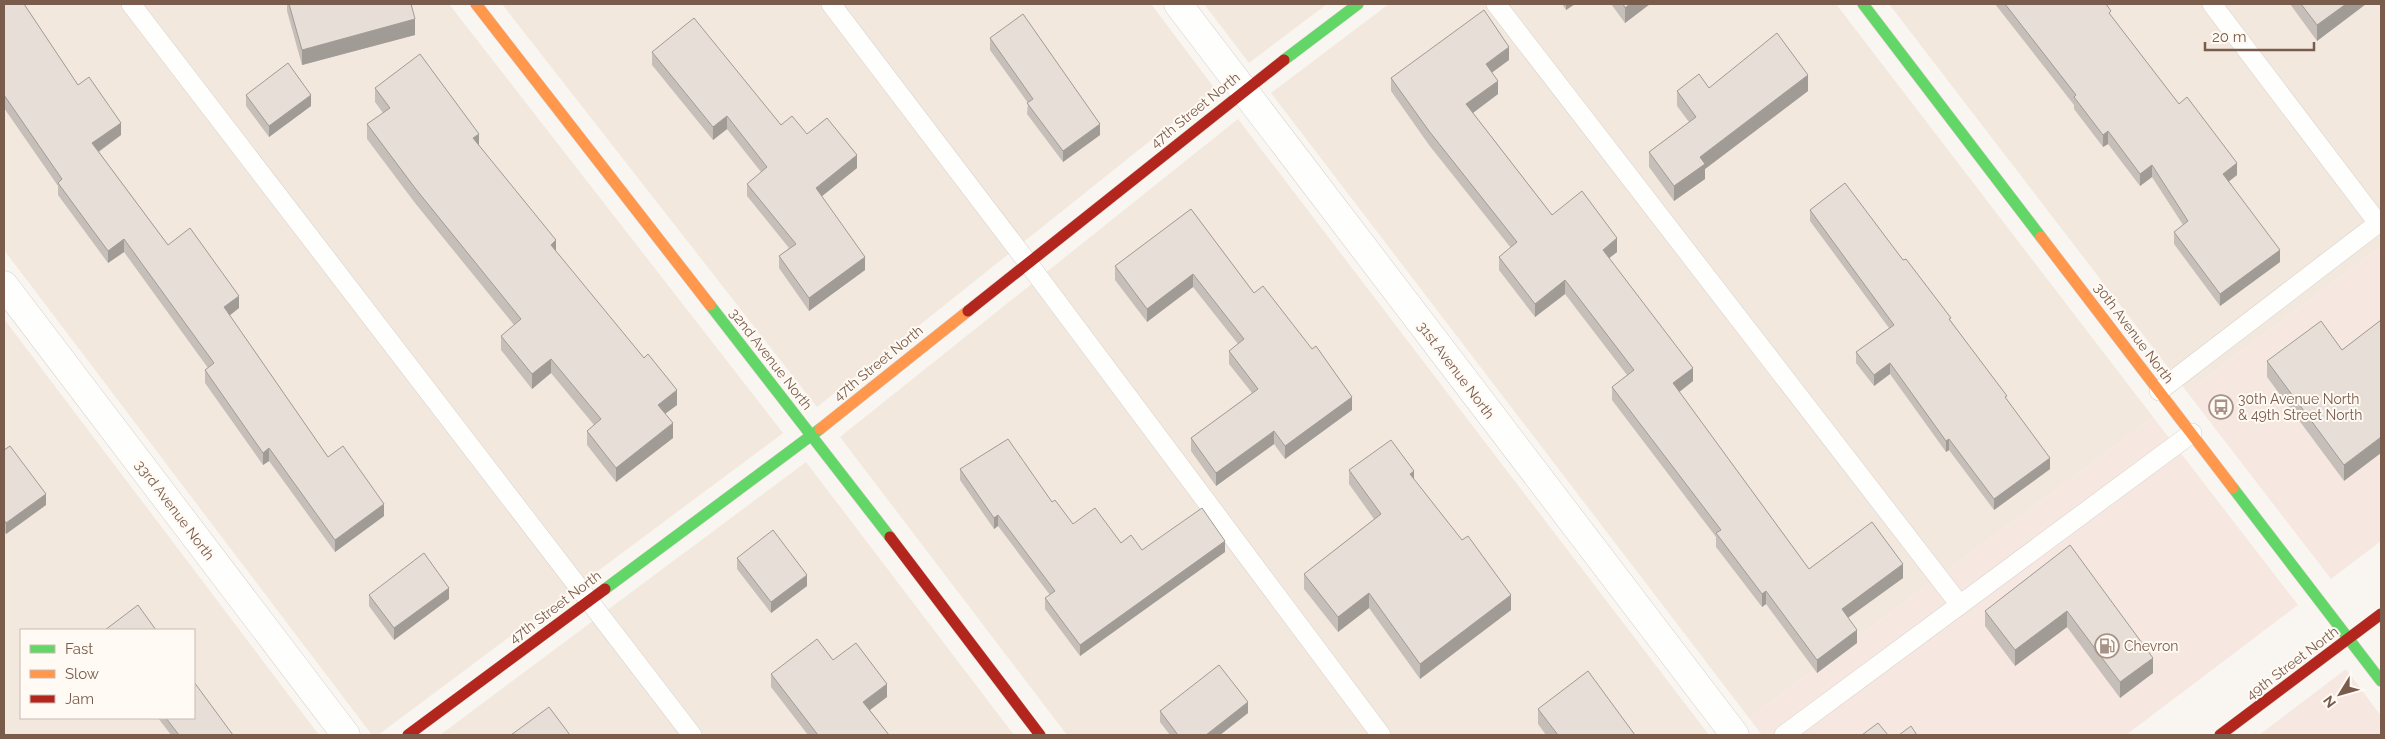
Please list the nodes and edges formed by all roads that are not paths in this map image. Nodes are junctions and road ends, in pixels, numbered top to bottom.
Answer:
1 (131, 4) edge
2 (476, 4) edge
3 (831, 4) edge
4 (1178, 4) edge
5 (1358, 4) edge
6 (1496, 4) edge
7 (1863, 4) edge
8 (2212, 4) edge
9 (1243, 90) junction
10 (2380, 222) edge
11 (1028, 262) junction
12 (4, 285) edge
13 (2160, 390) junction
14 (2192, 433) junction
15 (812, 435) junction
16 (590, 600) junction
17 (1960, 606) junction
18 (2381, 614) edge
19 (2350, 639) junction
20 (2381, 681) edge
21 (346, 735) edge
22 (408, 735) edge
23 (692, 735) edge
24 (1040, 735) edge
25 (1381, 735) edge
26 (1735, 735) edge
27 (1784, 735) edge
28 (2220, 735) edge

1 - 16 lane
2 - 15 street, 32nd Avenue North
3 - 11 lane
4 - 9 street, 31st Avenue North
5 - 9 street, 47th Street North
6 - 17 lane
7 - 13 street, 30th Avenue North
8 - 10 lane
9 - 11 street, 47th Street North
9 - 26 street, 31st Avenue North
10 - 13 lane
11 - 15 street, 47th Street North
11 - 25 lane
12 - 21 street, 33rd Avenue North
13 - 14 street, 30th Avenue North
14 - 17 lane
14 - 19 street, 30th Avenue North
15 - 16 street, 47th Street North
15 - 24 street, 32nd Avenue North
16 - 22 street, 47th Street North
16 - 23 lane
17 - 27 lane
18 - 19 street, 49th Street North
19 - 20 street, 30th Avenue North
19 - 28 street, 49th Street North

